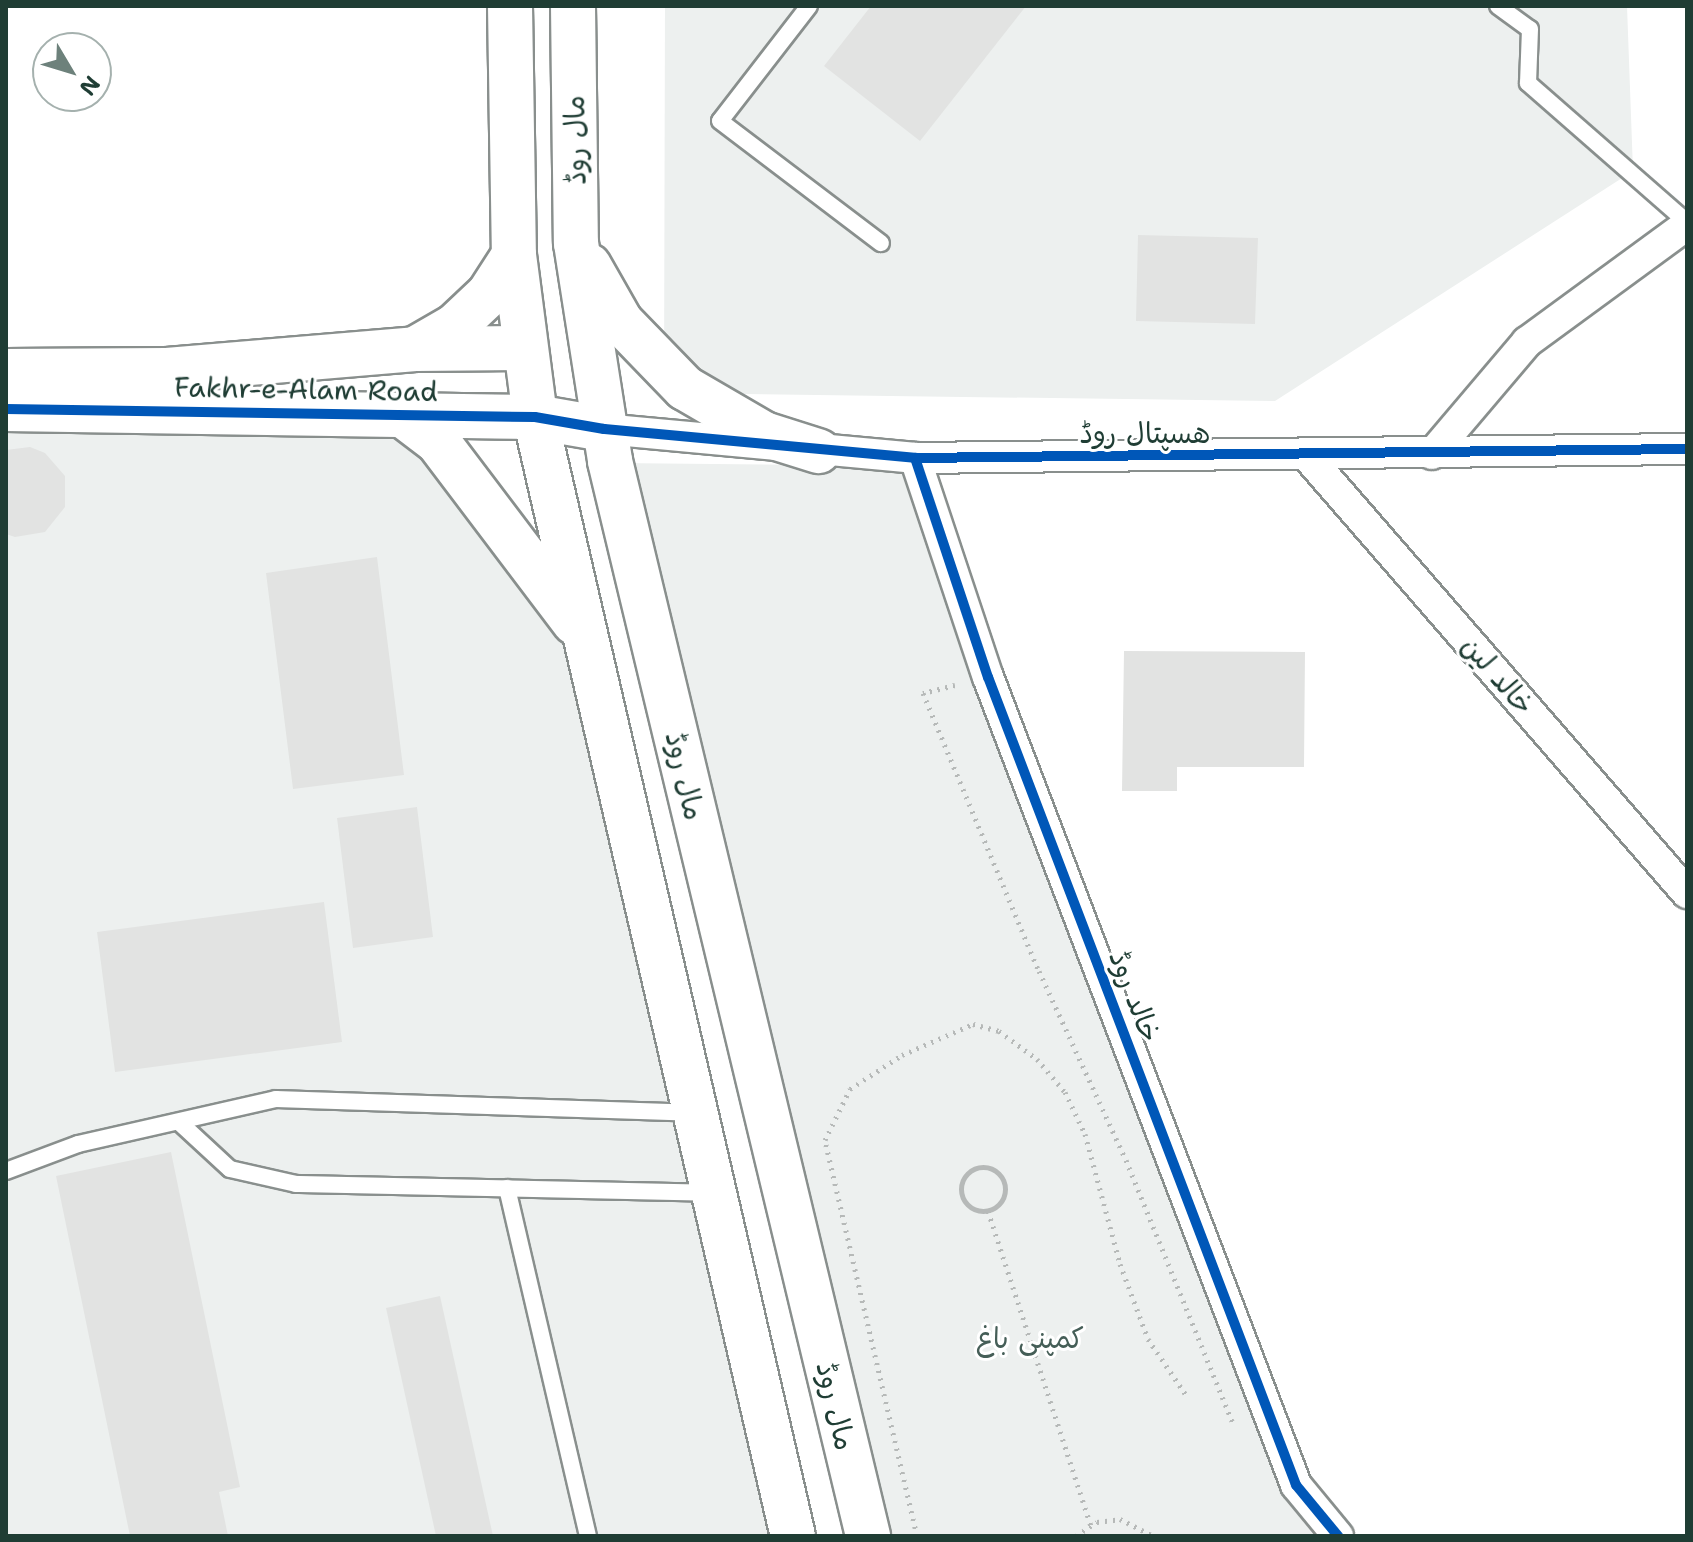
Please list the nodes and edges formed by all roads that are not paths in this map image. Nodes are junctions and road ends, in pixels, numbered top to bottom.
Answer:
1 (510, 6) edge
2 (573, 6) edge
3 (809, 6) edge
4 (1498, 6) edge
5 (1687, 224) edge
6 (576, 243) junction
7 (881, 243) dead end
8 (514, 255) junction
9 (522, 348) junction
10 (415, 349) junction
11 (6, 371) edge
12 (6, 409) edge
13 (404, 416) junction
14 (535, 417) junction
15 (604, 429) junction
16 (1687, 449) edge
17 (818, 451) junction
18 (1432, 454) junction
19 (1308, 457) junction
20 (915, 458) junction
21 (580, 630) junction
22 (1687, 893) edge
23 (698, 1113) junction
24 (179, 1122) junction
25 (6, 1169) edge
26 (507, 1188) junction
27 (715, 1193) junction
28 (588, 1536) edge
29 (793, 1536) edge
30 (868, 1536) edge
31 (1338, 1536) edge

1 - 8 main road
2 - 6 main road, مال روڈ
3 - 7 lane
4 - 5 lane
5 - 18 street
6 - 15 main road, مال روڈ
6 - 17 main road
8 - 9 main road
8 - 10 main road
9 - 10 main road, Fakhr-e-Alam Road
9 - 14 main road
10 - 11 main road, Fakhr-e-Alam Road
12 - 13 main road, Fakhr-e-Alam Road
13 - 14 main road, Fakhr-e-Alam Road
13 - 21 main road
14 - 15 main road, Fakhr-e-Alam Road
14 - 21 main road
15 - 17 street, ھسپتال روڈ
15 - 30 main road, مال روڈ
16 - 18 street, ھسپتال روڈ
17 - 20 street, ھسپتال روڈ
18 - 19 street, ھسپتال روڈ
19 - 20 street, ھسپتال روڈ
19 - 22 street, خالد لین
20 - 31 street, خالد روڈ
21 - 23 main road
23 - 24 lane
23 - 27 main road
24 - 25 lane
24 - 26 lane
26 - 27 lane
26 - 28 lane
27 - 29 main road

